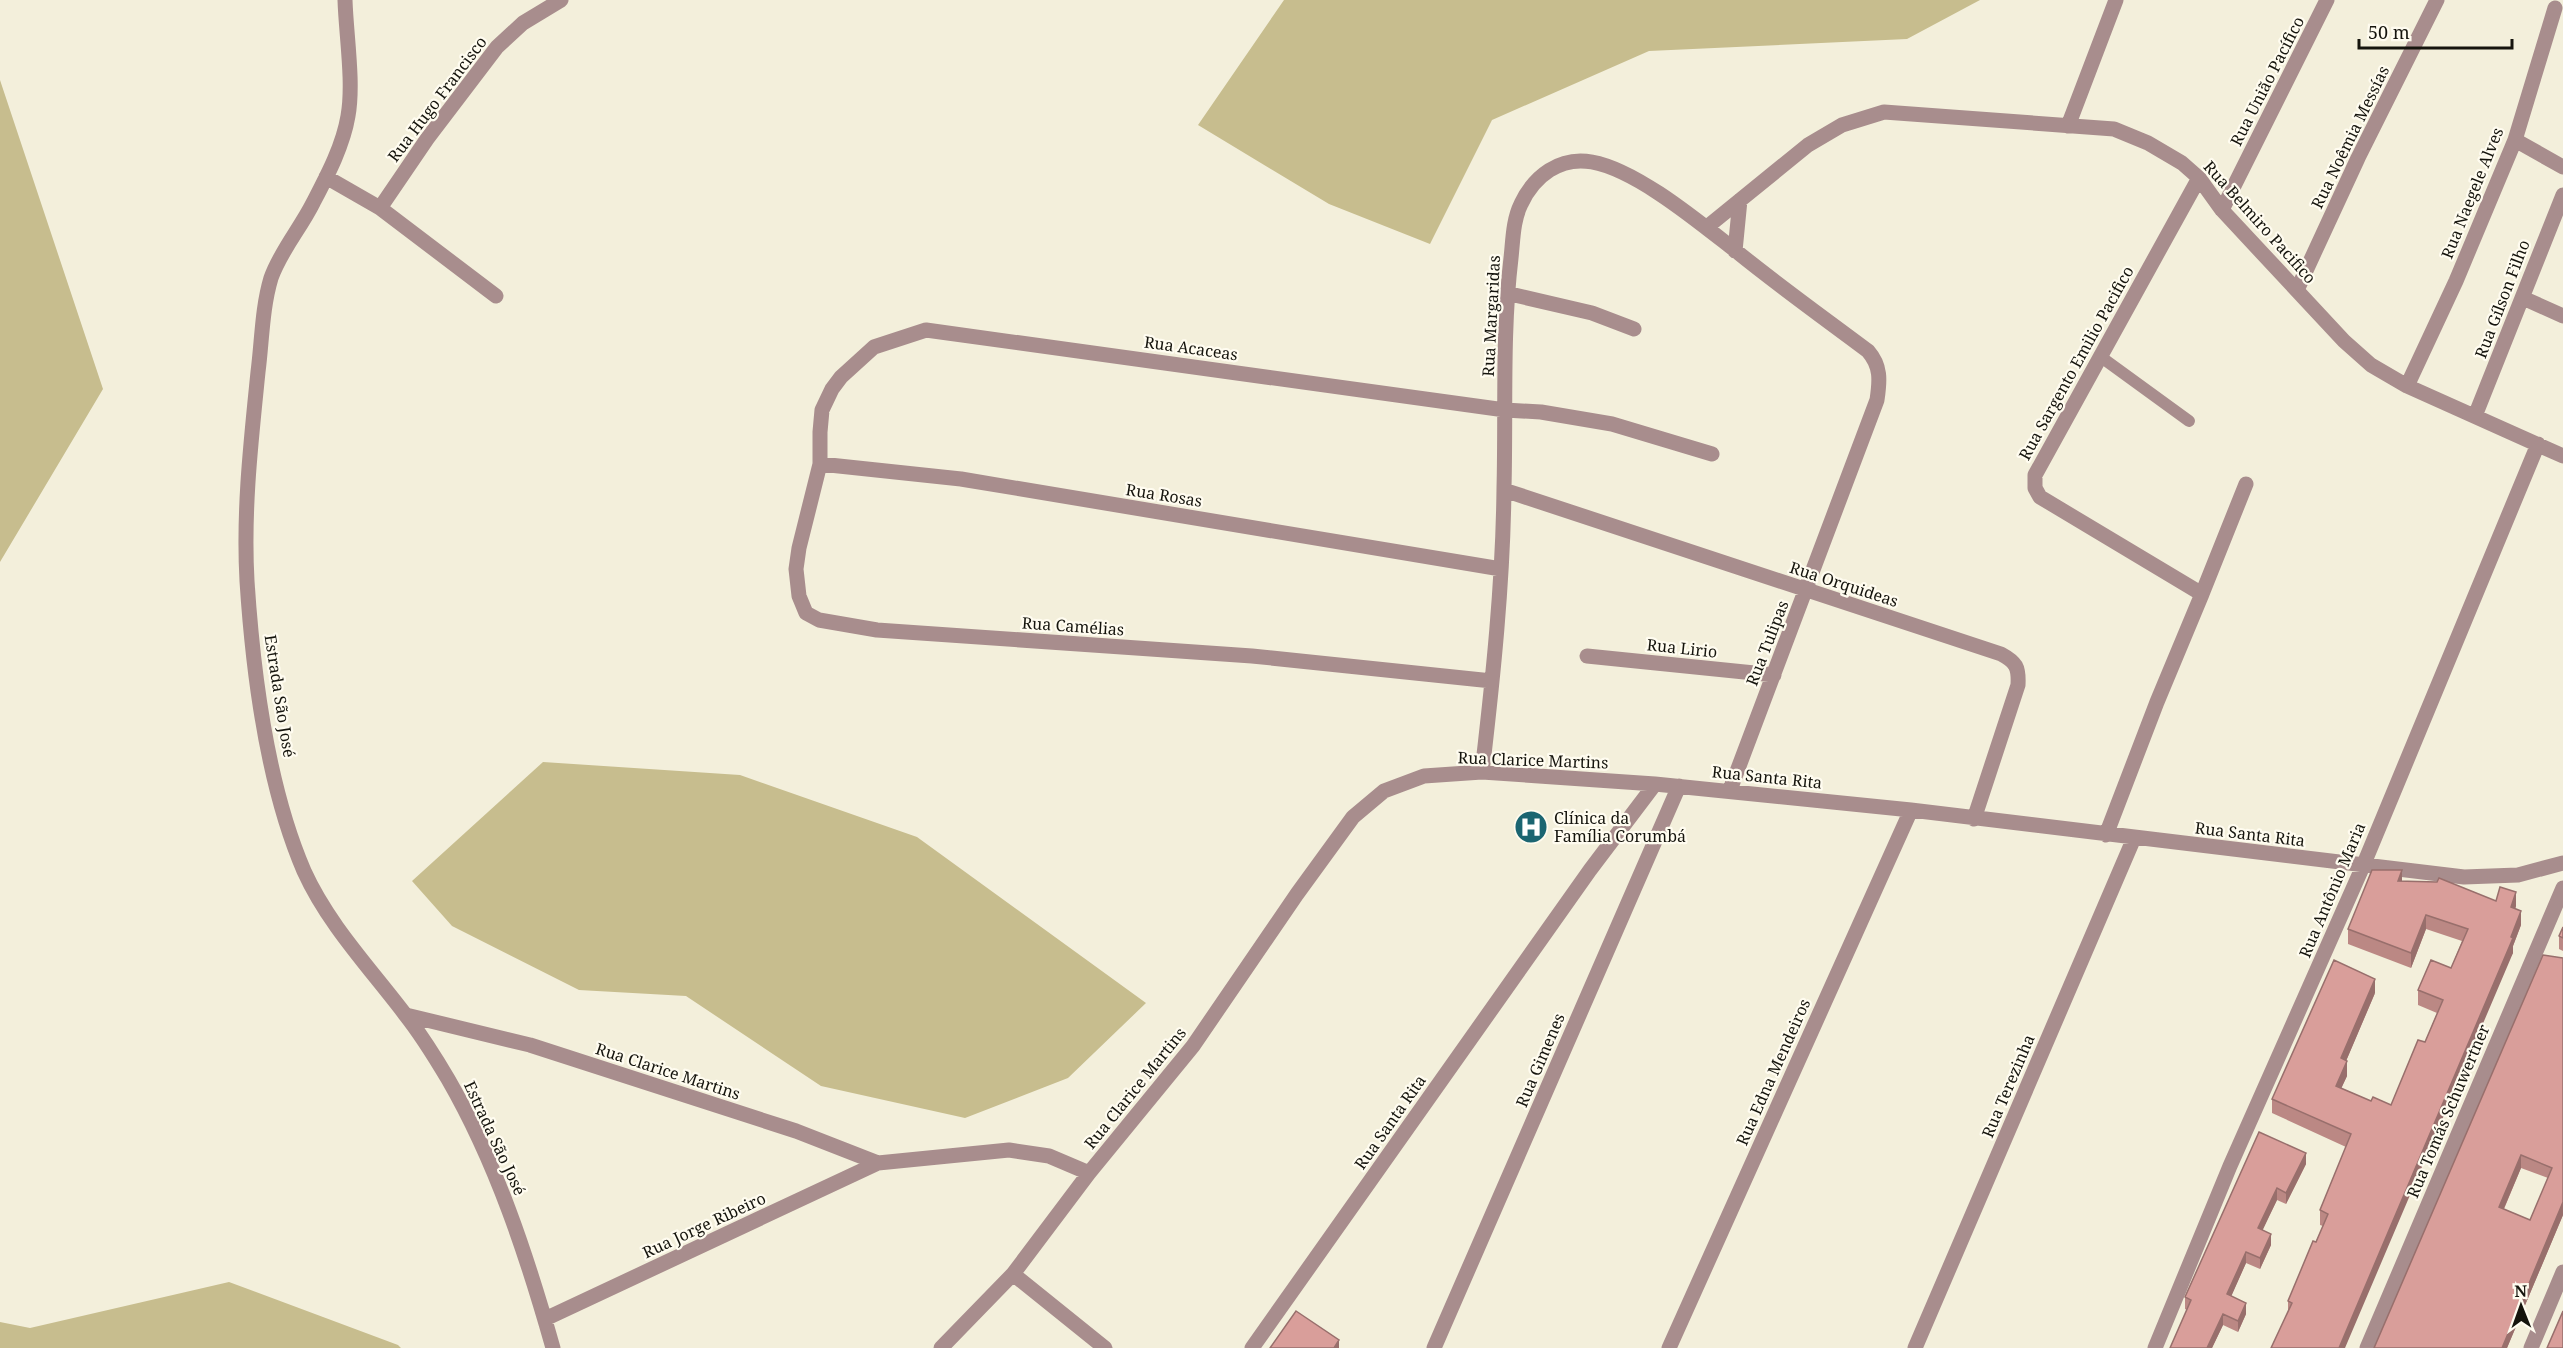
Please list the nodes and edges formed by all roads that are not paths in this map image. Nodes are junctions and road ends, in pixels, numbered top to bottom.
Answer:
1 (345, 0) edge
2 (561, 0) edge
3 (2116, 0) edge
4 (2327, 0) edge
5 (2438, 0) edge
6 (2555, 8) dead end
7 (2068, 126) junction
8 (2515, 140) junction
9 (2563, 167) edge
10 (327, 177) junction
11 (2199, 178) junction
12 (2563, 195) edge
13 (1740, 200) junction
14 (380, 208) junction
15 (2222, 210) junction
16 (1707, 227) junction
17 (1735, 251) junction
18 (2297, 290) junction
19 (1506, 293) junction
20 (496, 296) dead end
21 (2523, 298) junction
22 (2563, 316) edge
23 (1634, 329) dead end
24 (874, 347) joint
25 (2101, 357) junction
26 (1880, 372) joint
27 (2407, 386) junction
28 (1505, 410) junction
29 (2475, 416) junction
30 (2189, 421) dead end
31 (2538, 444) junction
32 (1712, 454) dead end
33 (2563, 456) edge
34 (820, 464) junction
35 (2246, 484) dead end
36 (1504, 490) junction
37 (1501, 569) junction
38 (1806, 590) junction
39 (2202, 594) junction
40 (1587, 656) dead end
41 (1774, 675) junction
42 (1492, 681) junction
43 (1482, 772) junction
44 (1655, 784) junction
45 (1679, 786) junction
46 (1730, 790) junction
47 (1911, 810) junction
48 (1974, 819) junction
49 (2106, 835) junction
50 (2134, 838) junction
51 (2563, 863) edge
52 (2363, 866) junction
53 (2563, 888) edge
54 (2536, 951) junction
55 (2554, 957) edge
56 (406, 1015) junction
57 (878, 1163) junction
58 (1089, 1173) junction
59 (2563, 1272) edge
60 (1013, 1274) junction
61 (545, 1319) junction
62 (553, 1348) edge
63 (941, 1348) edge
64 (1105, 1348) edge
65 (1252, 1348) edge
66 (1434, 1348) edge
67 (1669, 1348) edge
68 (1915, 1348) edge
69 (2155, 1348) edge
70 (2367, 1348) edge
71 (2531, 1348) edge

1 - 10 street, Estrada São José
2 - 14 street, Rua Hugo Francisco
3 - 7 street
4 - 15 street, Rua União Pacífico
5 - 18 street, Rua Noêmia Messías
6 - 8 street, Rua Naegele Alves
7 - 11 street, Rua Belmiro Pacifico
7 - 13 street, Rua Belmiro Pacifico
8 - 9 street
8 - 27 street, Rua Naegele Alves
10 - 14 street
10 - 56 street, Estrada São José
11 - 15 street, Rua Belmiro Pacifico
11 - 25 street, Rua Sargento Emilio Pacifico
12 - 21 street, Rua Gílson Filho
13 - 16 street, Rua Belmiro Pacifico
13 - 17 street
14 - 20 street
15 - 18 street, Rua Belmiro Pacifico
16 - 17 street, Rua Margaridas
16 - 19 street, Rua Margaridas
17 - 26 street, Rua Margaridas
18 - 27 street, Rua Belmiro Pacifico
19 - 23 street
19 - 28 street, Rua Margaridas
21 - 22 street
21 - 29 street, Rua Gílson Filho
24 - 28 street, Rua Acaceas
24 - 34 street, Rua Camélias
25 - 30 lane
25 - 39 street, Rua Sargento Emilio Pacifico
26 - 38 street, Rua Tulipas
27 - 29 street, Rua Belmiro Pacifico
28 - 32 street
28 - 36 street, Rua Margaridas
29 - 31 street, Rua Belmiro Pacifico
31 - 33 street, Rua Belmiro Pacifico
31 - 52 street, Rua Antônio Maria
34 - 37 street, Rua Rosas
34 - 42 street, Rua Camélias
35 - 39 street
36 - 37 street, Rua Margaridas
36 - 38 street, Rua Orquideas
37 - 42 street, Rua Margaridas
38 - 41 street, Rua Tulipas
38 - 48 street, Rua Orquideas
39 - 49 street
40 - 41 street, Rua Lirio
41 - 46 street, Rua Tulipas
42 - 43 street, Rua Margaridas
43 - 44 street, Rua Clarice Martins
43 - 58 street, Rua Clarice Martins
44 - 45 street, Rua Santa Rita
44 - 65 street, Rua Santa Rita
45 - 46 street, Rua Santa Rita
45 - 66 street, Rua Gimenes
46 - 47 street, Rua Santa Rita
47 - 48 street, Rua Santa Rita
47 - 67 street, Rua Edna Mendeiros
48 - 49 street, Rua Santa Rita
49 - 50 street, Rua Santa Rita
50 - 52 street, Rua Santa Rita
50 - 68 street, Rua Terezinha
51 - 52 street, Rua Santa Rita
52 - 69 street, Rua Antônio Maria
53 - 54 street, Rua Tomás Schuwertner
54 - 55 street
54 - 70 street, Rua Tomás Schuwertner
56 - 57 street, Rua Clarice Martins
56 - 61 street, Estrada São José
57 - 58 street, Rua Clarice Martins
57 - 61 street, Rua Jorge Ribeiro
58 - 60 street
59 - 71 street
60 - 63 street
60 - 64 street
61 - 62 street, Estrada São José

